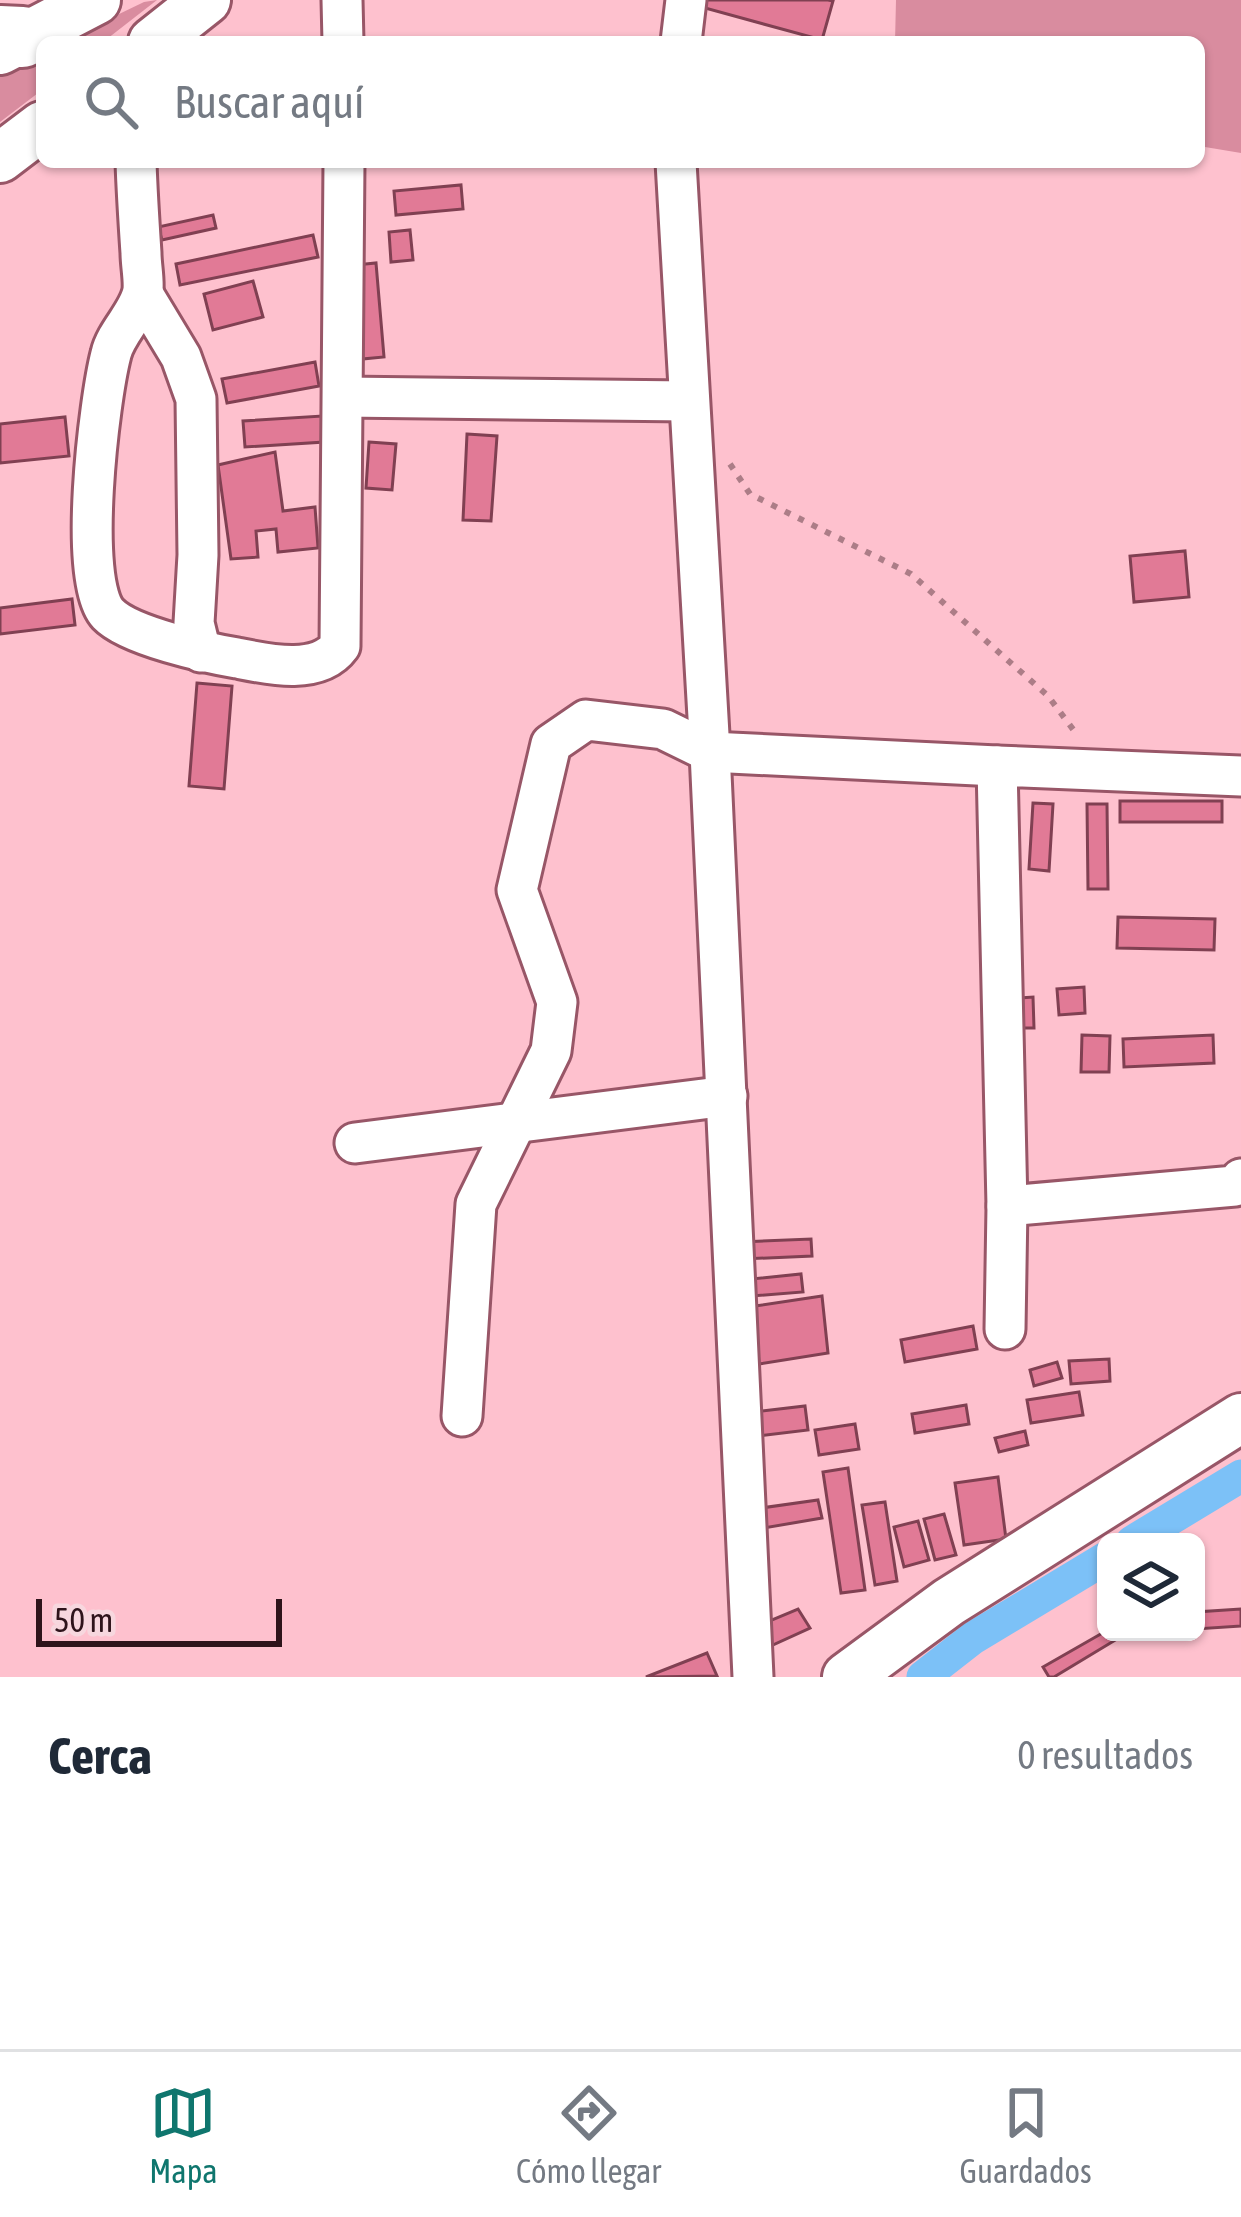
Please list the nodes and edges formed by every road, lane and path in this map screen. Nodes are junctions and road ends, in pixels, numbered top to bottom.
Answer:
1 (96, 0) edge
2 (206, 0) edge
3 (342, 0) edge
4 (686, 0) edge
5 (161, 36) edge
6 (343, 36) edge
7 (681, 36) edge
8 (7, 41) edge
9 (36, 131) edge
10 (0, 158) edge
11 (136, 168) edge
12 (344, 168) edge
13 (676, 168) edge
14 (143, 294) junction
15 (343, 397) junction
16 (689, 401) junction
17 (726, 457) dead end
18 (201, 652) junction
19 (710, 752) junction
20 (997, 766) junction
21 (1105, 772) junction
22 (1241, 776) edge
23 (727, 1096) junction
24 (514, 1123) junction
25 (355, 1143) dead end
26 (1241, 1179) edge
27 (1007, 1205) junction
28 (1005, 1329) dead end
29 (462, 1416) dead end
30 (1241, 1418) edge
31 (753, 1677) edge
32 (847, 1677) edge

1 - 8 street
2 - 5 street
3 - 6 street
4 - 7 street
9 - 10 street
11 - 14 street
12 - 15 street
13 - 16 street
14 - 18 street
14 - 18 street
15 - 16 street
15 - 18 street
16 - 19 street
17 - 21 path
19 - 20 street
19 - 23 street
19 - 24 street
20 - 21 street
20 - 27 street
21 - 22 street
23 - 24 street
23 - 31 street
24 - 25 street
24 - 29 street
26 - 27 street
27 - 28 street
30 - 32 street

